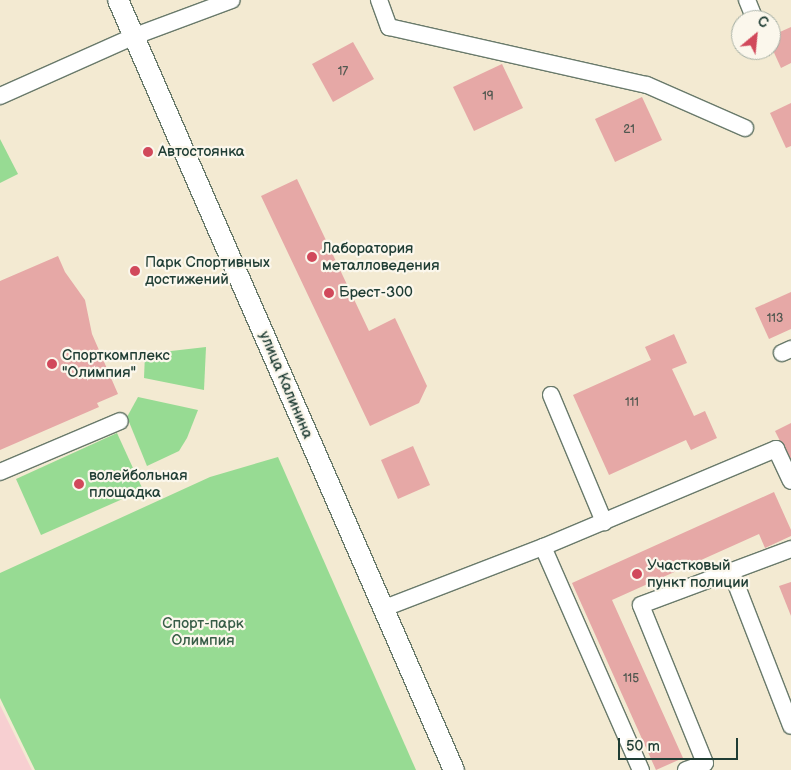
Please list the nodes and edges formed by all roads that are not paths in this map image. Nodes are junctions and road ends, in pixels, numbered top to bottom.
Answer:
1 (118, 0) edge
2 (232, 0) edge
3 (379, 0) edge
4 (135, 36) junction
5 (0, 96) edge
6 (745, 128) dead end
7 (552, 395) dead end
8 (120, 421) dead end
9 (0, 472) edge
10 (791, 481) edge
11 (604, 522) junction
12 (543, 547) junction
13 (791, 549) edge
14 (731, 571) junction
15 (382, 609) junction
16 (791, 726) edge
17 (454, 770) edge
18 (641, 770) edge
19 (686, 770) edge

1 - 4 main road, улица Калинина
2 - 4 street
3 - 6 street
4 - 5 street
4 - 15 main road, улица Калинина
7 - 11 street
8 - 9 street
10 - 11 street
11 - 12 street
12 - 15 street
12 - 18 street
13 - 14 street
14 - 16 street
14 - 19 street
15 - 17 main road, улица Калинина

